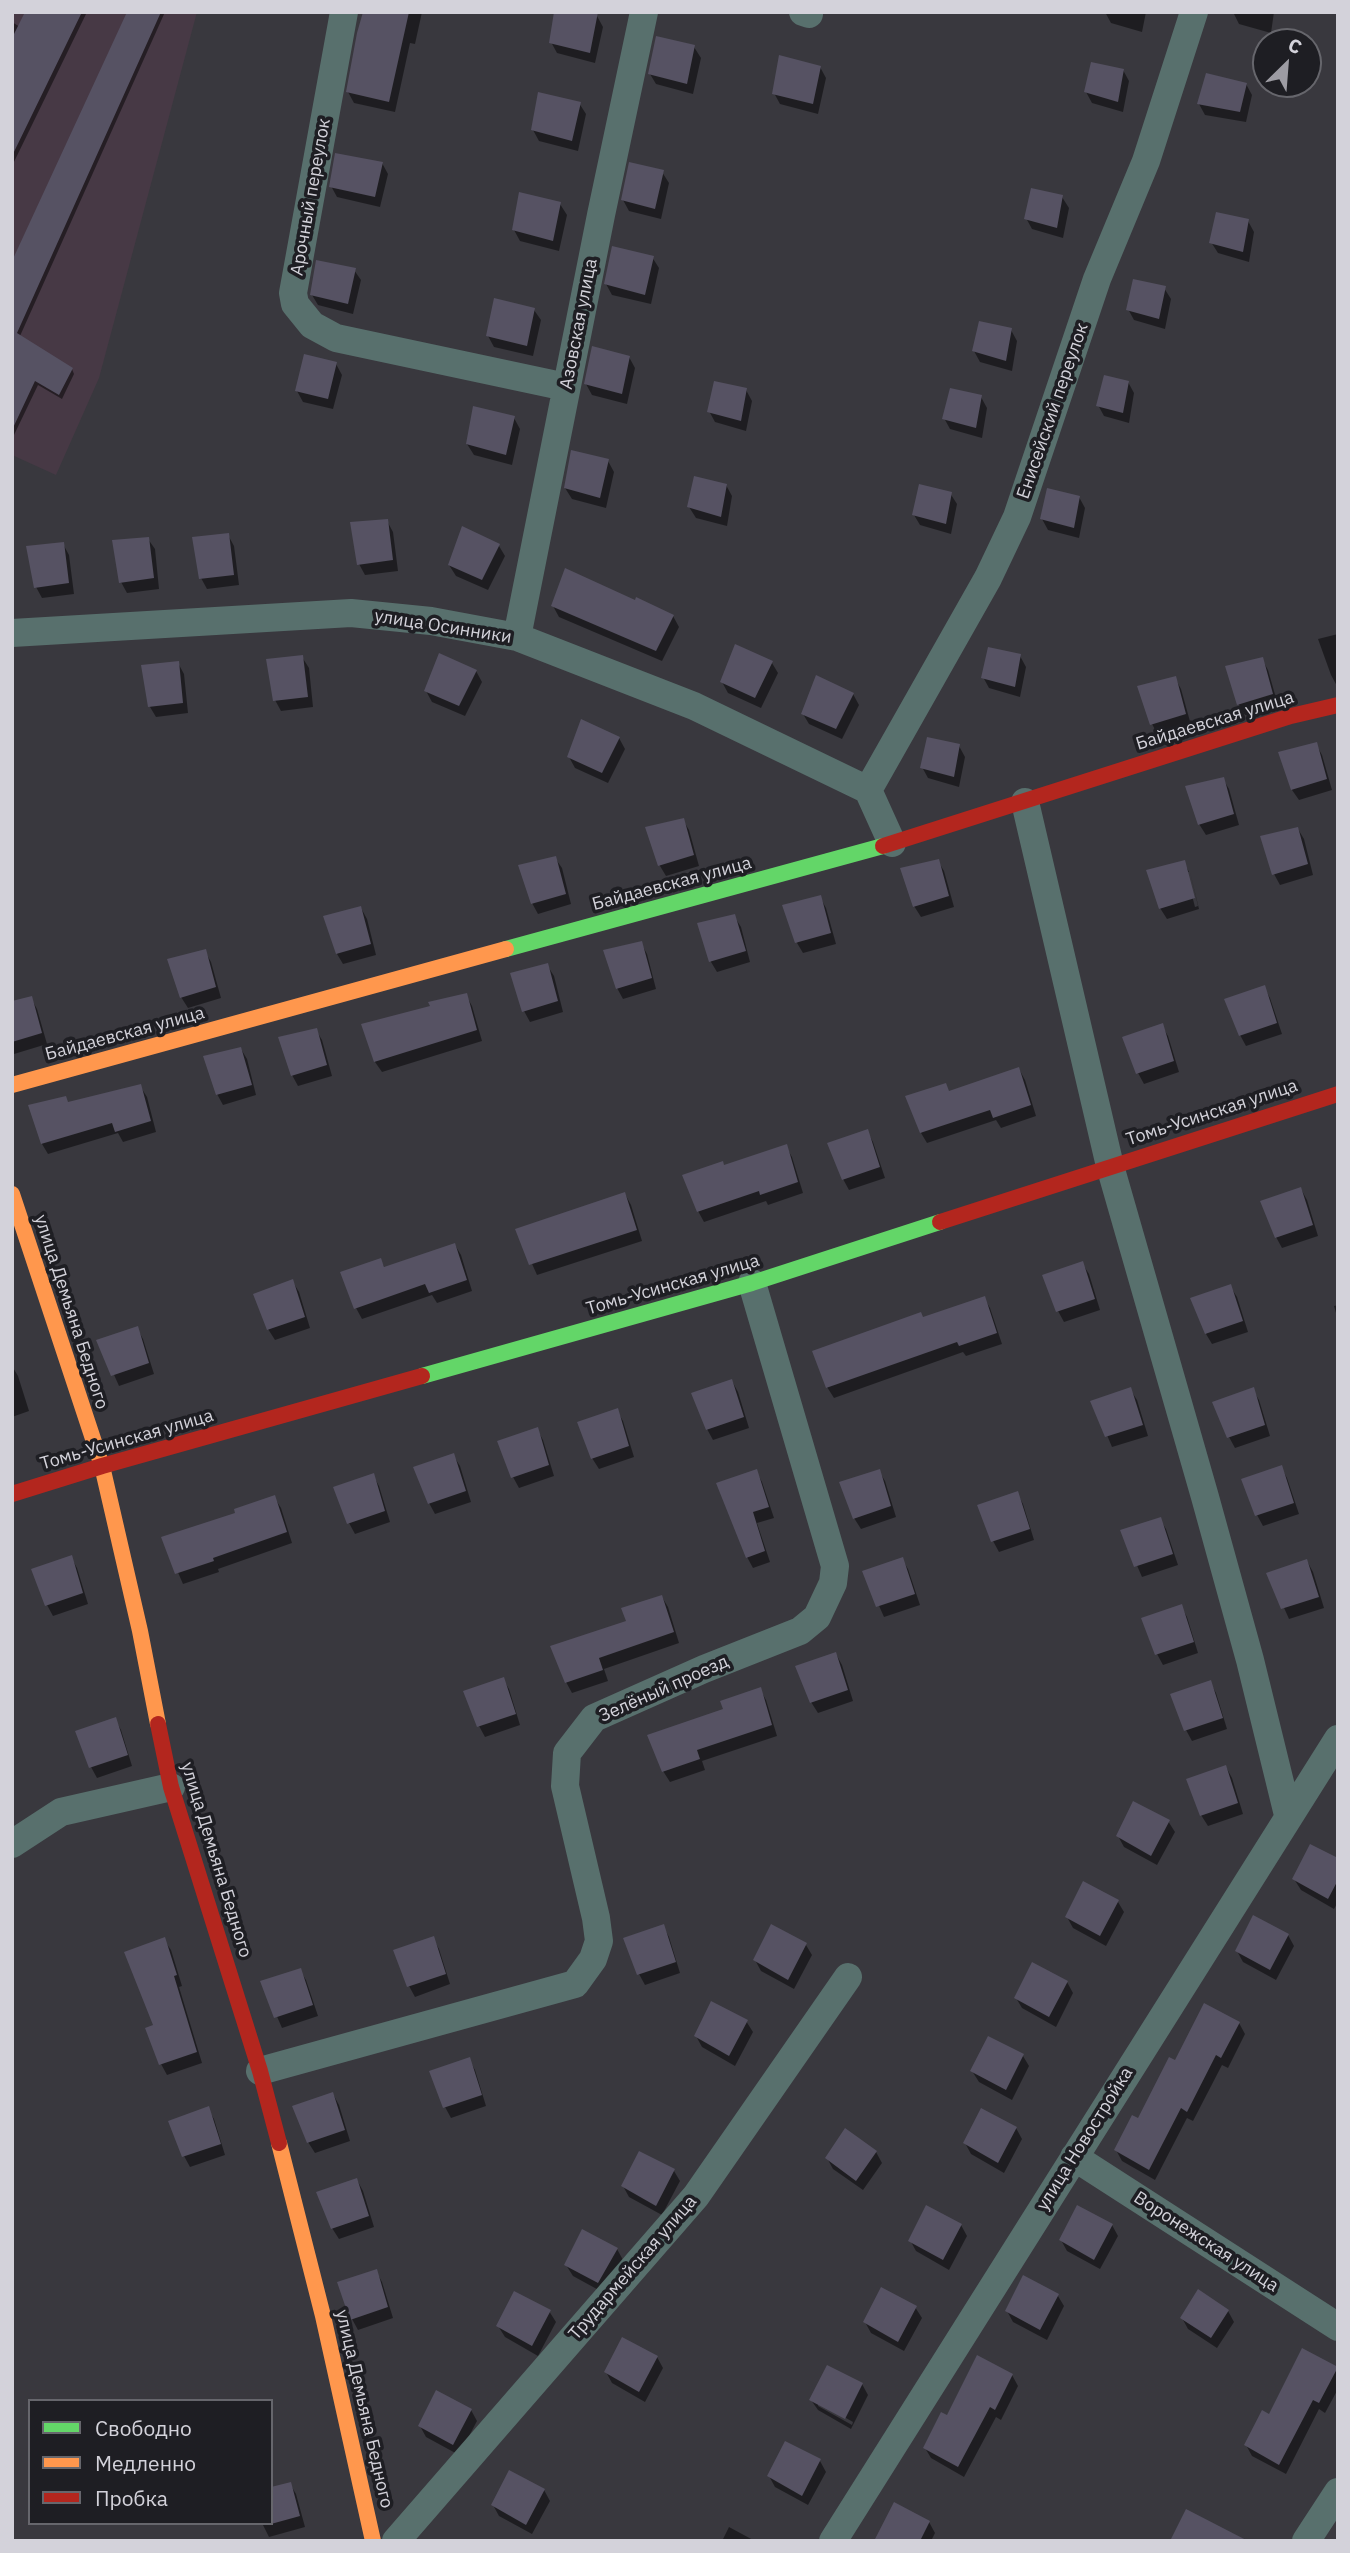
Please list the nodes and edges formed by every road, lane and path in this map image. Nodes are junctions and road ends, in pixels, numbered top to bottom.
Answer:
1 (344, 12) edge
2 (644, 12) edge
3 (1194, 12) edge
4 (566, 387) junction
5 (12, 633) edge
6 (517, 637) junction
7 (1338, 705) edge
8 (868, 790) junction
9 (1025, 802) junction
10 (892, 843) junction
11 (12, 1085) edge
12 (1338, 1094) edge
13 (1110, 1166) junction
14 (12, 1194) edge
15 (752, 1283) junction
16 (102, 1466) junction
17 (12, 1494) edge
18 (1338, 1739) edge
19 (171, 1787) junction
20 (1288, 1815) junction
21 (12, 1844) edge
22 (848, 1977) dead end
23 (260, 2071) junction
24 (1074, 2157) junction
25 (1338, 2327) edge
26 (1338, 2492) edge
27 (1319, 2531) edge
28 (373, 2541) edge
29 (396, 2541) edge
30 (833, 2541) edge

1 - 4 street, Арочный переулок
2 - 4 street, Азовская улица
3 - 8 street, Енисейский переулок
4 - 6 street, Азовская улица
5 - 6 street, улица Осинники
6 - 8 street, улица Осинники
7 - 9 street, Байдаевская улица
8 - 10 street
9 - 10 street, Байдаевская улица
9 - 13 street
10 - 11 street, Байдаевская улица
12 - 13 street, Томь-Усинская улица
13 - 15 street, Томь-Усинская улица
13 - 20 street
14 - 16 street, улица Демьяна Бедного
15 - 16 street, Томь-Усинская улица
15 - 23 street, Зелёный проезд
16 - 17 street, Томь-Усинская улица
16 - 19 street, улица Демьяна Бедного
18 - 20 street, улица Новостройка
19 - 21 street
19 - 23 street, улица Демьяна Бедного
20 - 24 street, улица Новостройка
22 - 29 street, Трудармейская улица
23 - 28 street, улица Демьяна Бедного
24 - 25 street, Воронежская улица
24 - 30 street, улица Новостройка
26 - 27 street

